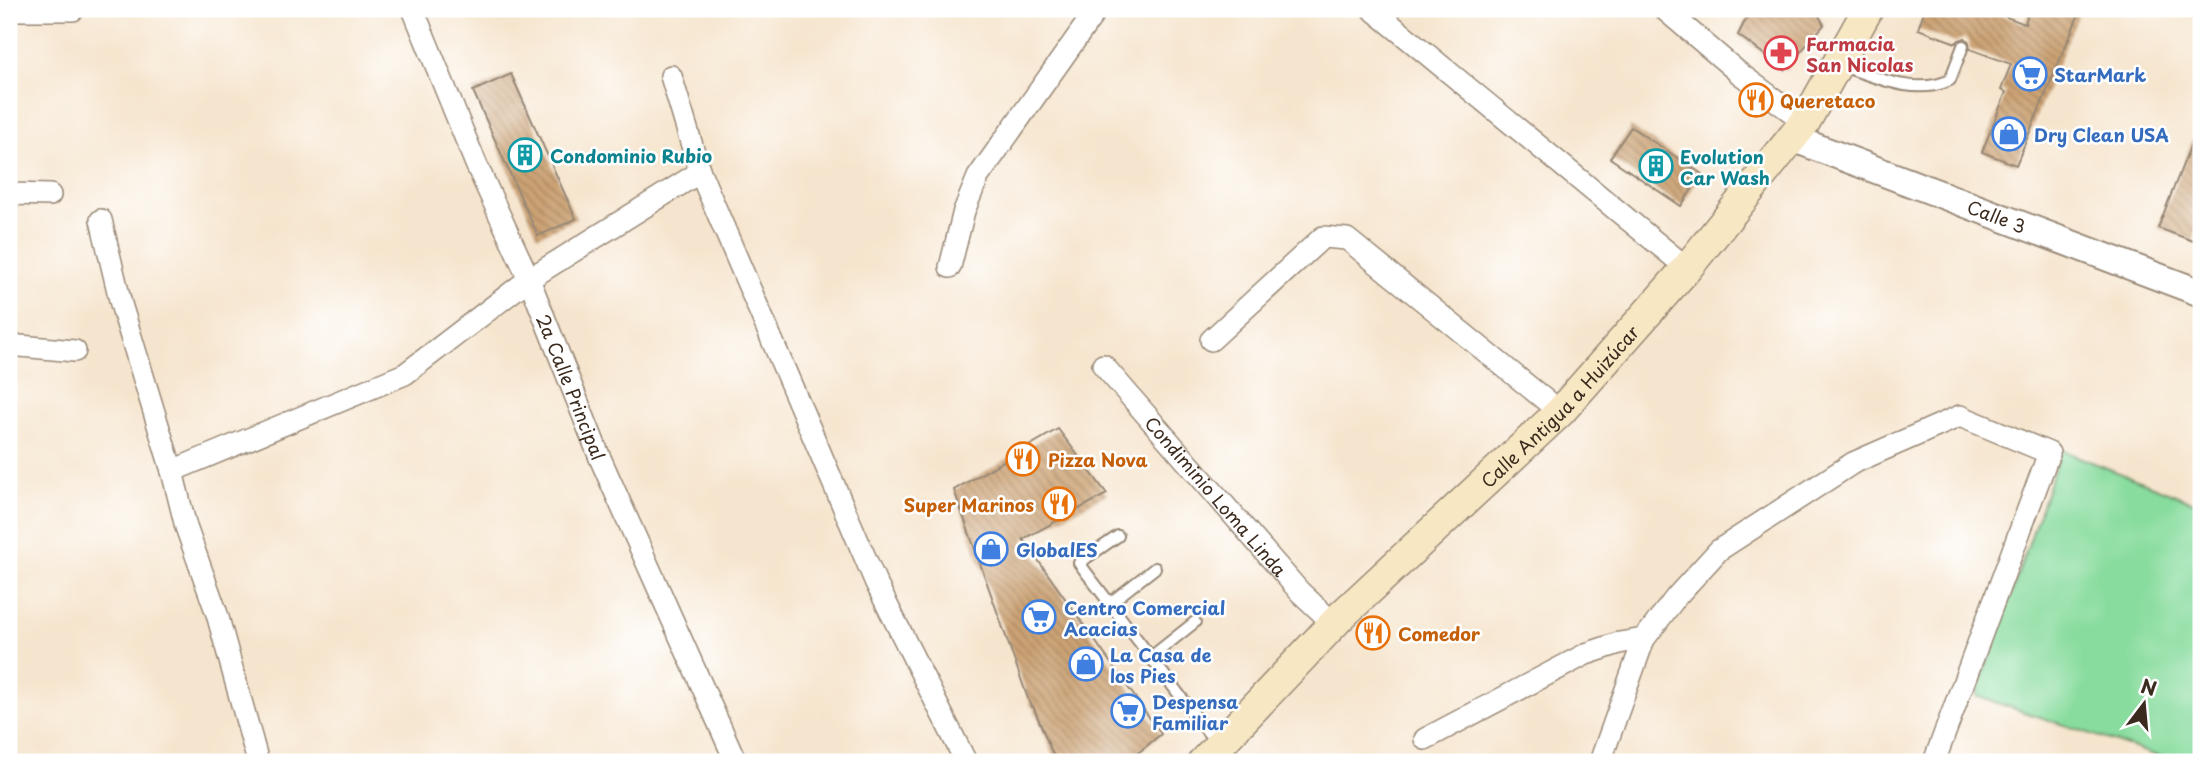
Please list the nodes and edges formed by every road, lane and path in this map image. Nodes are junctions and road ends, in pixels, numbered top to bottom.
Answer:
1 (413, 9) edge
2 (1097, 9) edge
3 (1372, 9) edge
4 (1664, 9) edge
5 (1868, 9) edge
6 (9, 10) edge
7 (74, 10) edge
8 (1963, 46) dead end
9 (1836, 65) junction
10 (671, 76) dead end
11 (1798, 130) junction
12 (700, 172) junction
13 (9, 194) edge
14 (50, 195) dead end
15 (101, 220) dead end
16 (950, 267) dead end
17 (1687, 268) junction
18 (529, 279) junction
19 (2201, 293) edge
20 (1211, 340) dead end
21 (9, 345) edge
22 (75, 351) dead end
23 (1103, 365) dead end
24 (1560, 412) junction
25 (172, 471) junction
26 (1118, 536) dead end
27 (1155, 568) dead end
28 (1110, 603) junction
29 (1195, 622) dead end
30 (1333, 623) junction
31 (1644, 639) junction
32 (1152, 657) junction
33 (1425, 739) dead end
34 (1208, 758) edge
35 (258, 762) edge
36 (736, 762) edge
37 (966, 762) edge
38 (1600, 762) edge
39 (1934, 762) edge

1 - 18 street, 2a Calle Principal
2 - 16 street
3 - 17 street
4 - 11 street
5 - 9 main road, Calle Antigua a Huizúcar
6 - 7 street
8 - 9 lane
9 - 11 main road, Calle Antigua a Huizúcar
10 - 12 street
11 - 17 main road, Calle Antigua a Huizúcar
11 - 19 street, Calle 3
12 - 18 street
12 - 37 street
13 - 14 street
15 - 25 street
17 - 24 main road, Calle Antigua a Huizúcar
18 - 25 street
18 - 36 street, 2a Calle Principal
20 - 24 street
21 - 22 street
23 - 30 street, Condiminio Loma Linda
24 - 30 main road, Calle Antigua a Huizúcar
25 - 35 street
26 - 28 lane
27 - 28 lane
28 - 32 lane
29 - 32 lane
30 - 34 main road, Calle Antigua a Huizúcar
31 - 33 street
31 - 38 street
31 - 39 street
32 - 34 lane

